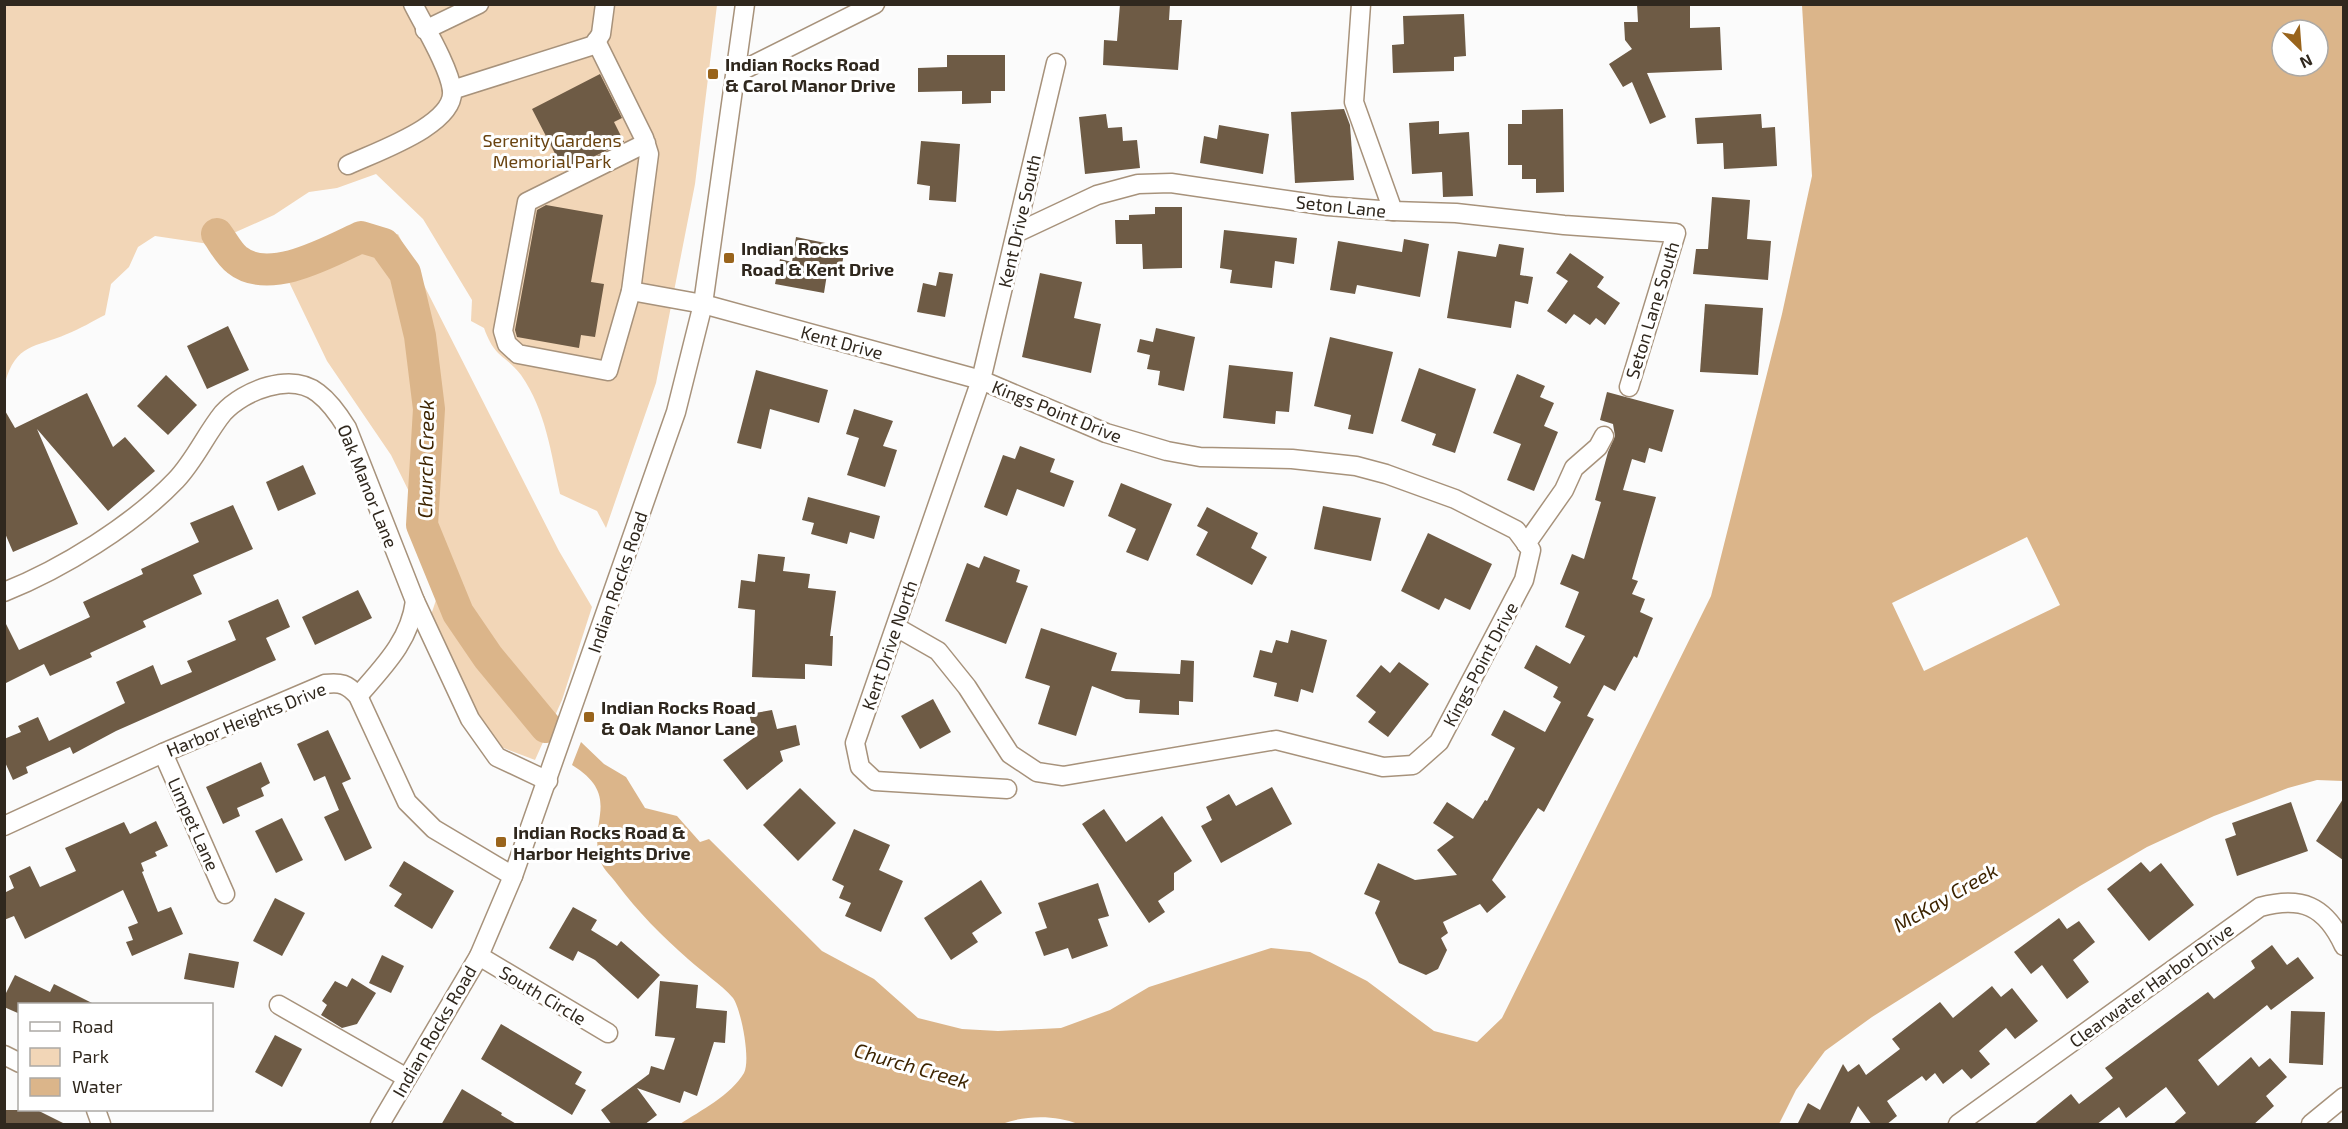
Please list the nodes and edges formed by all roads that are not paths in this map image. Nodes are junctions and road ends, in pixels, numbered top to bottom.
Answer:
1 (413, 4) edge
2 (479, 4) edge
3 (605, 4) edge
4 (746, 4) edge
5 (875, 4) edge
6 (1361, 4) edge
7 (425, 30) junction
8 (596, 41) junction
9 (1056, 63) dead end
10 (736, 73) junction
11 (452, 90) junction
12 (646, 143) junction
13 (348, 165) dead end
14 (1393, 212) junction
15 (1016, 233) junction
16 (1676, 233) joint
17 (631, 291) junction
18 (704, 304) junction
19 (981, 380) junction
20 (1629, 387) dead end
21 (1604, 436) dead end
22 (1526, 544) junction
23 (4, 592) edge
24 (415, 602) junction
25 (896, 627) junction
26 (358, 696) junction
27 (163, 753) junction
28 (548, 781) junction
29 (1007, 789) dead end
30 (4, 826) edge
31 (513, 876) junction
32 (225, 894) dead end
33 (2343, 946) edge
34 (478, 956) junction
35 (279, 1005) dead end
36 (608, 1033) dead end
37 (4, 1055) edge
38 (18, 1062) edge
39 (407, 1078) junction
40 (2343, 1097) edge
41 (380, 1125) edge
42 (1958, 1125) edge
43 (2311, 1125) edge

1 - 7 street
2 - 7 street
3 - 8 street
4 - 10 street, Indian Rocks Road
5 - 10 street
6 - 14 street
7 - 11 street
8 - 11 street
8 - 12 street
9 - 15 street, Kent Drive South
10 - 18 street, Indian Rocks Road
11 - 13 street
12 - 17 street
12 - 17 street
14 - 15 street, Seton Lane
14 - 16 street, Seton Lane
15 - 19 street, Kent Drive South
16 - 20 street, Seton Lane South
17 - 18 street, Kent Drive
18 - 19 street, Kent Drive
18 - 28 street, Indian Rocks Road
19 - 22 street, Kings Point Drive
19 - 25 street, Kent Drive North
21 - 22 street
22 - 25 street, Kings Point Drive
23 - 24 street, Oak Manor Lane
24 - 26 street
24 - 28 street, Oak Manor Lane
25 - 29 street, Kent Drive North
26 - 27 street, Harbor Heights Drive
26 - 31 street
27 - 30 street, Harbor Heights Drive
27 - 32 street, Limpet Lane
28 - 31 street, Indian Rocks Road
31 - 34 street, Indian Rocks Road
33 - 42 street, Clearwater Harbor Drive
34 - 36 street, South Circle
34 - 39 street, Indian Rocks Road
35 - 39 street
37 - 38 street
39 - 41 street, Indian Rocks Road
40 - 43 street

